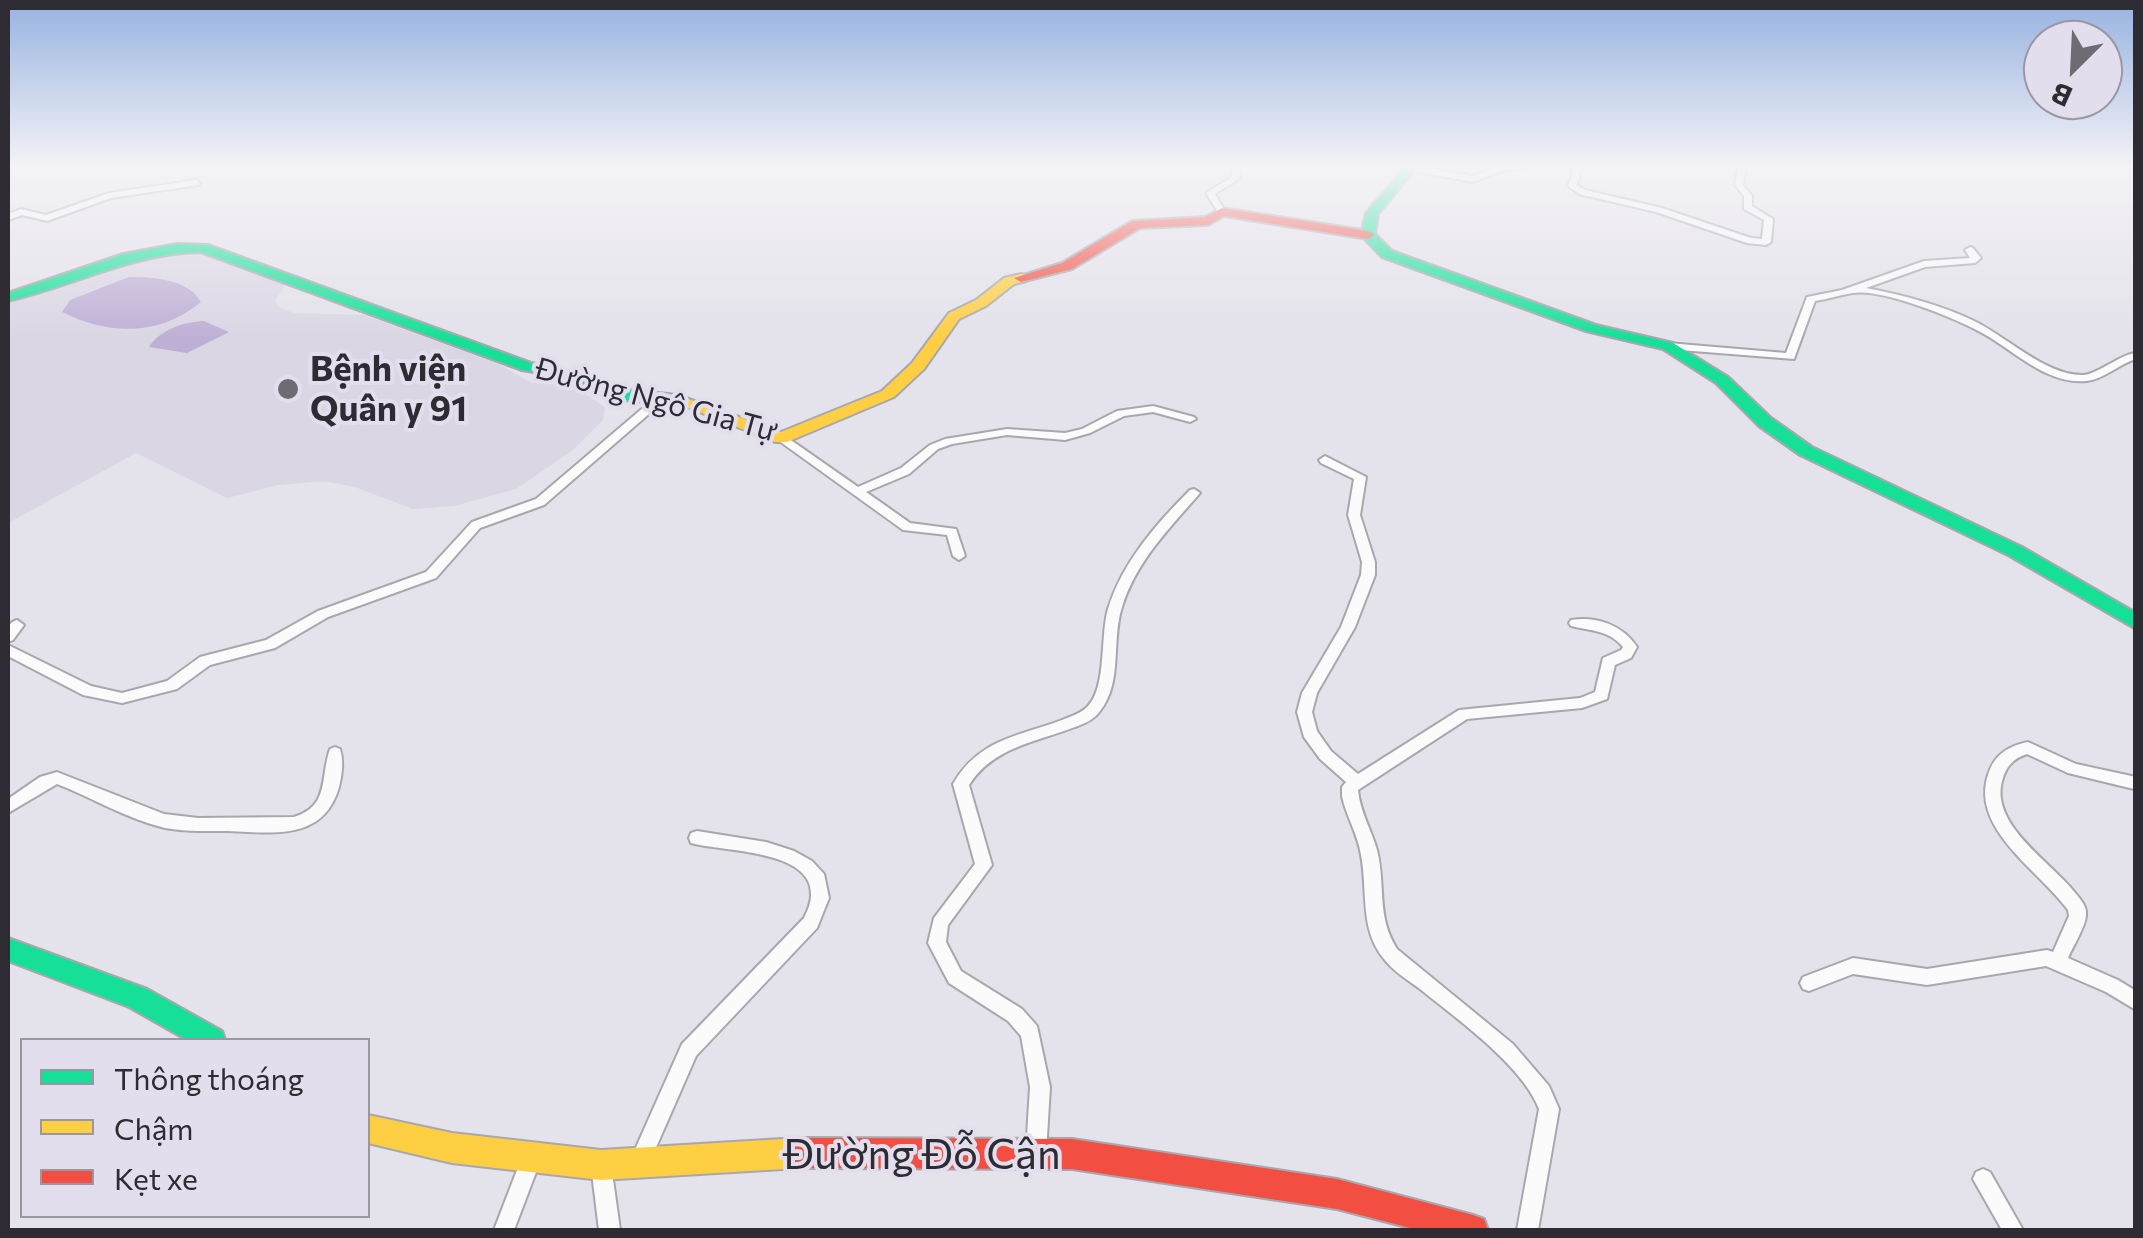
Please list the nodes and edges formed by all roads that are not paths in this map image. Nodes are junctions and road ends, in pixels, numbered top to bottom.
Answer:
1 (1147, 223) edge
2 (1290, 223) edge
3 (1370, 223) edge
4 (1696, 223) edge
5 (1769, 223) edge
6 (1368, 235) junction
7 (1970, 250) dead end
8 (1852, 289) junction
9 (8, 297) edge
10 (1668, 346) junction
11 (1714, 350) junction
12 (2135, 358) edge
13 (1713, 373) junction
14 (661, 398) junction
15 (1190, 419) dead end
16 (781, 438) junction
17 (1326, 460) dead end
18 (858, 491) junction
19 (1194, 493) dead end
20 (959, 556) dead end
21 (1576, 622) dead end
22 (2136, 622) edge
23 (8, 650) edge
24 (336, 752) dead end
25 (1356, 781) junction
26 (2134, 783) edge
27 (8, 807) edge
28 (697, 838) dead end
29 (8, 950) edge
30 (2058, 960) junction
31 (1809, 983) dead end
32 (2136, 1002) edge
33 (208, 1038) edge
34 (370, 1129) edge
35 (1036, 1154) junction
36 (530, 1159) junction
37 (640, 1161) junction
38 (601, 1165) junction
39 (1983, 1179) dead end
40 (1444, 1227) edge
41 (504, 1230) edge
42 (610, 1230) edge
43 (1473, 1230) edge
44 (1528, 1230) edge
45 (2013, 1230) edge

1 - 16 street, Đường Ngô Gia Tự
2 - 6 street, Đường Ngô Gia Tự
3 - 6 street
4 - 5 street
6 - 10 street
7 - 8 street
8 - 11 street
8 - 12 street
9 - 14 street, Đường Ngô Gia Tự
10 - 11 street
10 - 13 street
11 - 13 street
13 - 22 street
14 - 16 street, Đường Ngô Gia Tự
14 - 23 street
15 - 18 street
16 - 18 street
17 - 25 street
18 - 20 street
19 - 35 street
21 - 25 street
24 - 27 street
25 - 44 street
26 - 30 street
28 - 37 street
29 - 33 street
30 - 31 street
30 - 32 street
34 - 36 street, Đường Đỗ Cận
35 - 37 street, Đường Đỗ Cận
35 - 40 street, Đường Đỗ Cận
36 - 38 street, Đường Đỗ Cận
36 - 41 street
37 - 38 street, Đường Đỗ Cận
38 - 42 street
39 - 45 street
40 - 43 street, Đường Đỗ Cận

